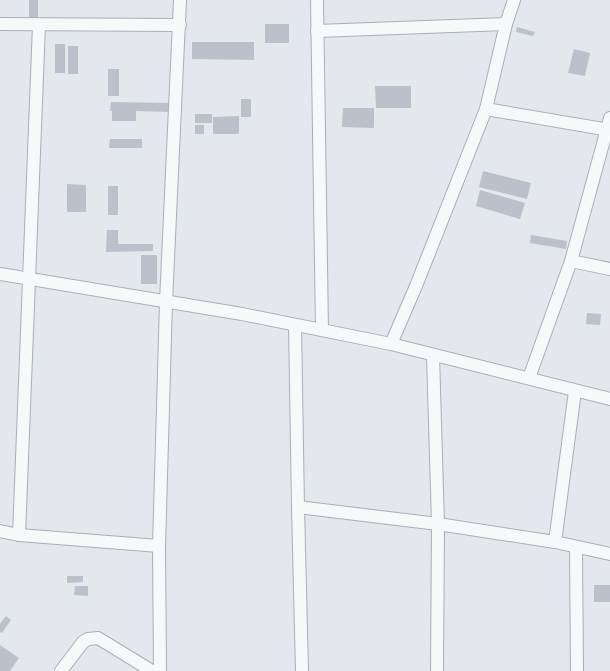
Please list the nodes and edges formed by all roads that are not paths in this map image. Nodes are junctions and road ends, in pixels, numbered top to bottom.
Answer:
1 (180, 0) edge
2 (317, 0) edge
3 (514, 0) edge
4 (0, 24) edge
5 (506, 24) junction
6 (39, 25) junction
7 (180, 25) junction
8 (317, 31) junction
9 (486, 109) junction
10 (609, 126) edge
11 (571, 260) junction
12 (610, 268) edge
13 (0, 274) edge
14 (28, 279) junction
15 (166, 302) junction
16 (296, 325) junction
17 (322, 330) junction
18 (391, 344) junction
19 (432, 355) junction
20 (529, 378) junction
21 (575, 391) junction
22 (610, 399) edge
23 (298, 507) junction
24 (438, 524) junction
25 (0, 531) edge
26 (19, 535) junction
27 (555, 542) junction
28 (159, 546) junction
29 (576, 548) junction
30 (610, 554) edge
31 (61, 671) edge
32 (152, 671) edge
33 (160, 671) edge
34 (302, 671) edge
35 (437, 671) edge
36 (577, 671) edge

1 - 7 street
2 - 8 street
3 - 5 street
4 - 6 street
5 - 8 street
5 - 9 street
6 - 7 street
6 - 14 street
7 - 15 street
8 - 17 street
9 - 10 street
9 - 18 street
10 - 11 street
11 - 12 street
11 - 20 street
13 - 14 street
14 - 15 street
14 - 26 street
15 - 16 street
15 - 28 street
16 - 17 street
16 - 23 street
17 - 18 street
18 - 19 street
19 - 20 street
19 - 24 street
20 - 21 street
21 - 22 street
21 - 27 street
23 - 24 street
23 - 34 street
24 - 27 street
24 - 35 street
25 - 26 street
26 - 28 street
27 - 29 street
28 - 33 street
29 - 30 street
29 - 36 street
31 - 32 street

